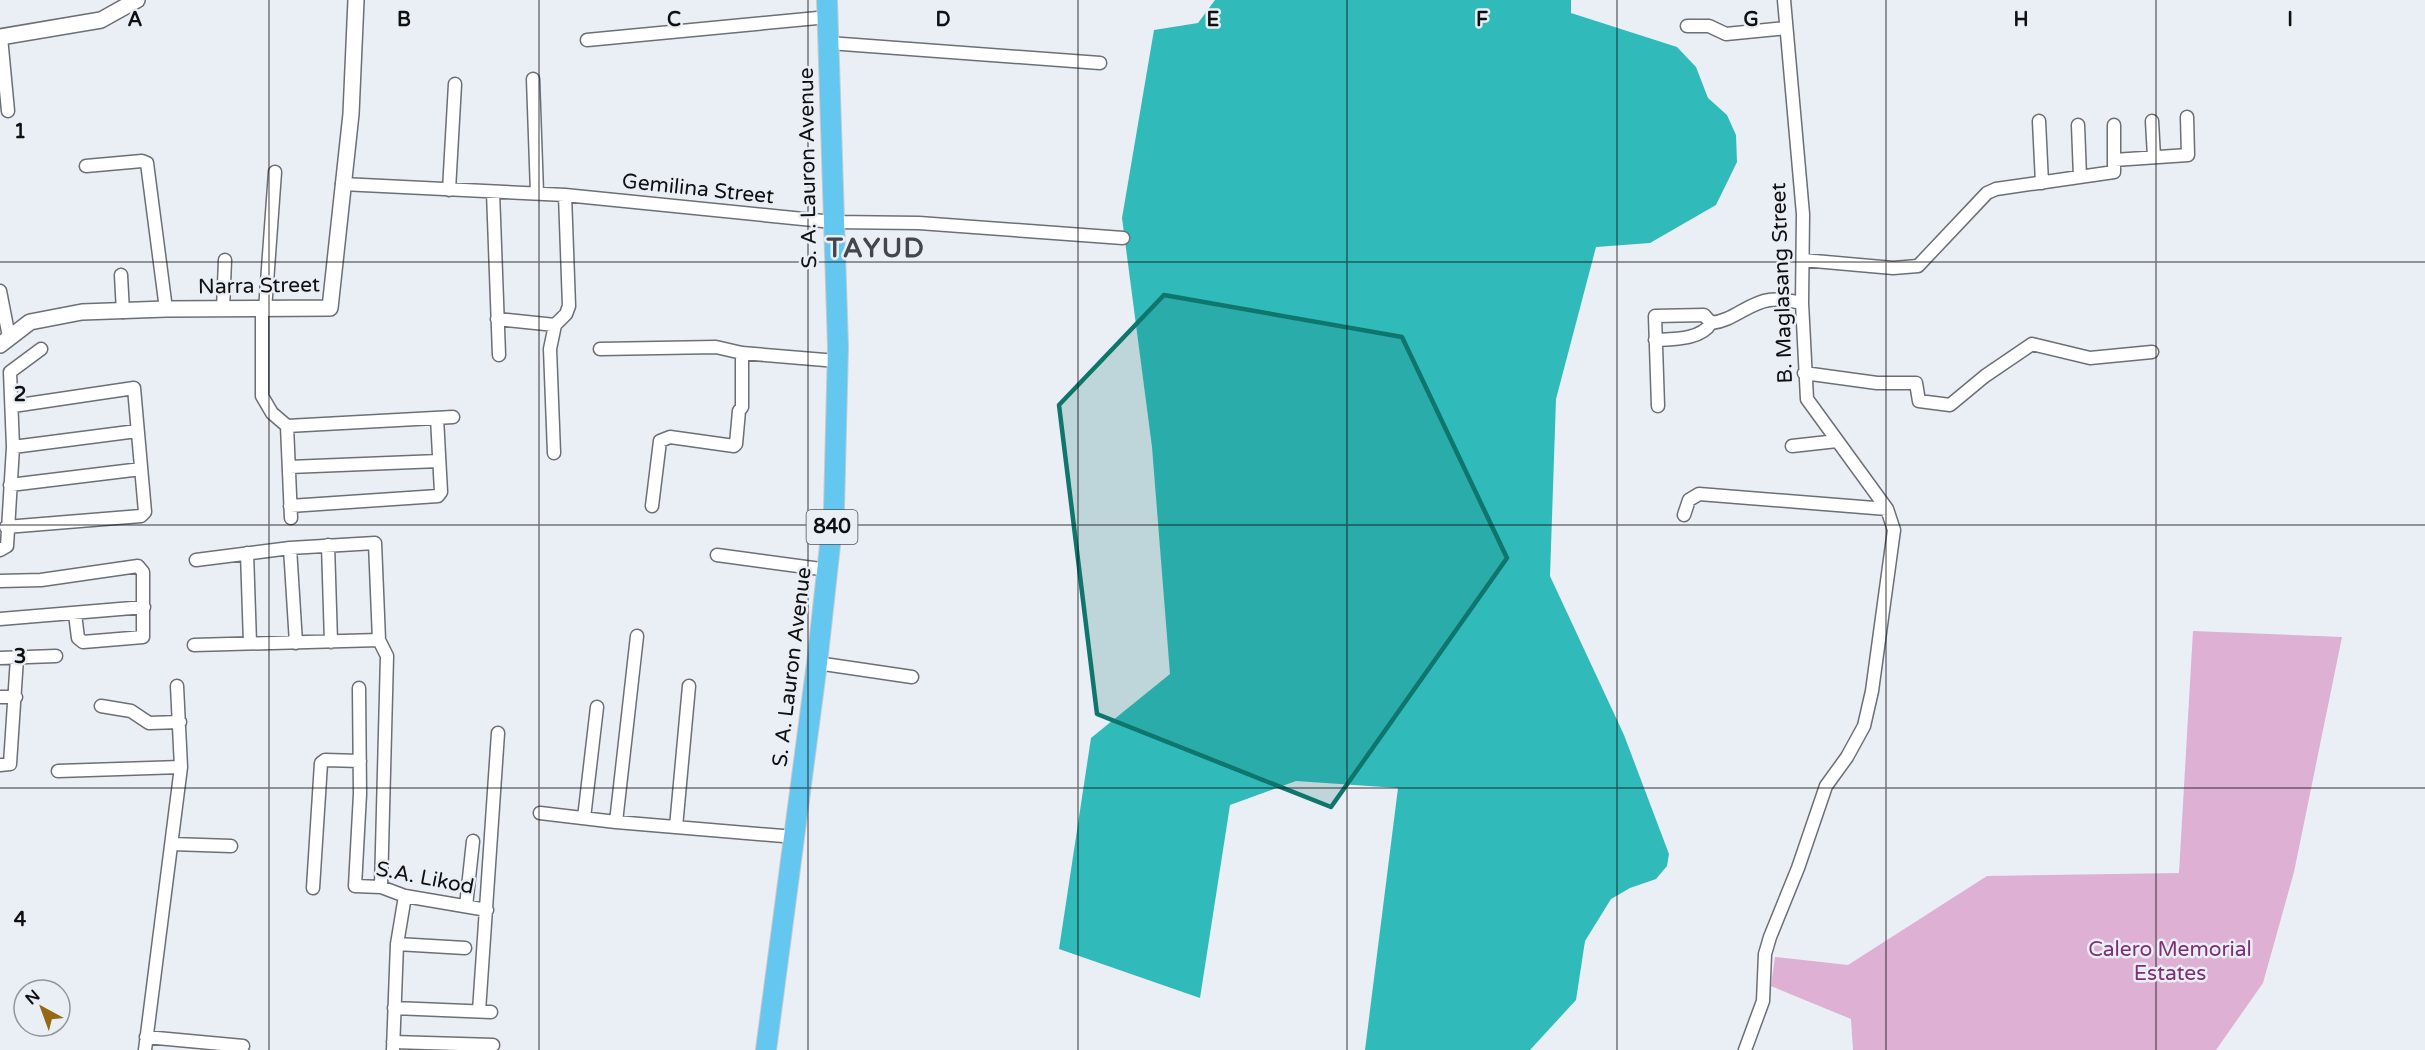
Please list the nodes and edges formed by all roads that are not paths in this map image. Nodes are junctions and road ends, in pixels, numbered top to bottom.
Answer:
1 (137, 0) edge
2 (356, 0) edge
3 (1784, 0) edge
4 (828, 8) edge
5 (1687, 26) dead end
6 (1786, 28) junction
7 (0, 37) edge
8 (587, 40) dead end
9 (829, 43) junction
10 (1100, 63) dead end
11 (533, 79) dead end
12 (455, 84) dead end
13 (8, 111) dead end
14 (2187, 117) dead end
15 (2039, 121) dead end
16 (2152, 121) dead end
17 (2078, 125) dead end
18 (2114, 125) dead end
19 (2154, 157) junction
20 (2114, 160) junction
21 (86, 166) dead end
22 (275, 172) dead end
23 (2080, 177) junction
24 (2042, 183) junction
25 (342, 184) junction
26 (449, 190) junction
27 (493, 192) junction
28 (537, 193) junction
29 (565, 195) junction
30 (833, 222) junction
31 (1122, 238) dead end
32 (225, 260) dead end
33 (1803, 260) junction
34 (121, 275) dead end
35 (0, 291) edge
36 (1802, 303) junction
37 (166, 309) junction
38 (223, 309) junction
39 (264, 310) junction
40 (123, 312) junction
41 (497, 319) junction
42 (1711, 323) junction
43 (555, 325) junction
44 (1655, 340) junction
45 (4, 341) edge
46 (41, 349) dead end
47 (600, 349) dead end
48 (2152, 352) dead end
49 (742, 353) junction
50 (500, 354) dead end
51 (837, 361) junction
52 (1804, 373) junction
53 (5, 385) edge
54 (13, 406) junction
55 (1658, 406) dead end
56 (453, 417) dead end
57 (437, 418) junction
58 (287, 426) junction
59 (137, 431) junction
60 (1837, 441) junction
61 (1792, 446) dead end
62 (13, 447) junction
63 (554, 453) dead end
64 (439, 461) junction
65 (290, 467) junction
66 (141, 469) junction
67 (10, 485) junction
68 (652, 506) dead end
69 (1887, 509) junction
70 (1684, 515) dead end
71 (6, 527) junction
72 (328, 545) junction
73 (290, 548) junction
74 (0, 550) edge
75 (247, 553) junction
76 (717, 555) dead end
77 (196, 560) dead end
78 (828, 570) junction
79 (0, 581) edge
80 (144, 607) junction
81 (75, 614) junction
82 (0, 619) edge
83 (637, 636) dead end
84 (379, 640) junction
85 (331, 642) junction
86 (250, 643) junction
87 (296, 643) junction
88 (194, 645) dead end
89 (56, 656) dead end
90 (0, 658) edge
91 (17, 658) junction
92 (818, 663) junction
93 (912, 677) dead end
94 (177, 686) dead end
95 (359, 687) dead end
96 (689, 687) dead end
97 (0, 697) edge
98 (16, 697) junction
99 (100, 706) dead end
100 (597, 707) dead end
101 (180, 722) junction
102 (498, 733) dead end
103 (360, 760) junction
104 (0, 765) edge
105 (181, 767) junction
106 (58, 771) dead end
107 (540, 813) dead end
108 (584, 818) junction
109 (616, 822) junction
110 (676, 827) junction
111 (795, 837) junction
112 (473, 841) dead end
113 (171, 844) junction
114 (231, 846) dead end
115 (381, 887) junction
116 (313, 888) dead end
117 (405, 896) junction
118 (466, 906) junction
119 (487, 910) junction
120 (397, 945) junction
121 (465, 948) dead end
122 (394, 1008) junction
123 (146, 1036) junction
124 (493, 1045) dead end
125 (243, 1046) dead end
126 (393, 1046) edge
127 (145, 1050) edge
128 (766, 1050) edge
129 (1745, 1050) edge

1 - 7 street
2 - 25 street, Narra Street
3 - 6 street, B. Maglasang Street
4 - 8 street
4 - 9 highway, S. A. Lauron Avenue / 840
5 - 6 street
6 - 33 street, B. Maglasang Street
7 - 13 street
9 - 10 street
9 - 30 highway, S. A. Lauron Avenue / 840
11 - 28 street
12 - 26 street
14 - 19 street
15 - 24 street
16 - 19 street
17 - 23 street
18 - 20 street
19 - 20 street
20 - 23 street
21 - 37 street
22 - 39 street
23 - 24 street
24 - 33 street
25 - 26 street, Gemilina Street
25 - 39 street, Narra Street
26 - 27 street, Gemilina Street
27 - 28 street, Gemilina Street
27 - 41 street
28 - 29 street, Gemilina Street
29 - 30 street, Gemilina Street
29 - 43 street
30 - 31 street, Gemilina Street
30 - 51 highway, S. A. Lauron Avenue / 840
32 - 38 street
33 - 36 street, B. Maglasang Street
34 - 40 street
35 - 45 street
36 - 42 street
36 - 52 street, B. Maglasang Street
37 - 38 street, Narra Street
37 - 40 street, Narra Street
38 - 39 street, Narra Street
39 - 58 street
40 - 45 street, Narra Street
41 - 43 street
41 - 50 street
42 - 44 street
42 - 44 street
43 - 63 street
44 - 55 street
46 - 53 street
47 - 49 street
48 - 52 street
49 - 51 street
49 - 68 street
51 - 78 highway, S. A. Lauron Avenue / 840
52 - 60 street, B. Maglasang Street
53 - 54 street
54 - 59 street
54 - 62 street
56 - 57 street
57 - 58 street
57 - 64 street
58 - 65 street
59 - 62 street
59 - 66 street
60 - 61 street
60 - 69 street, B. Maglasang Street
62 - 67 street
64 - 65 street
64 - 65 street
66 - 67 street
66 - 71 street
67 - 71 street
69 - 70 street
69 - 129 street, B. Maglasang Street
71 - 74 street
72 - 73 street
72 - 84 street
72 - 85 street
73 - 75 street
73 - 87 street
75 - 77 street
75 - 86 street
76 - 78 street
78 - 92 highway, S. A. Lauron Avenue / 840
79 - 80 street
80 - 81 street
80 - 81 street
81 - 82 street
83 - 109 street
84 - 85 street
84 - 115 street
85 - 87 street
86 - 87 street
86 - 88 street
89 - 91 street
90 - 91 street
91 - 98 street
92 - 93 street
92 - 111 highway, S. A. Lauron Avenue / 840
94 - 101 street
95 - 103 street
96 - 110 street
97 - 98 street
98 - 104 street
99 - 101 street
100 - 108 street
101 - 105 street
102 - 119 street
103 - 115 street, S.A. Likod
103 - 116 street
105 - 106 street
105 - 113 street
107 - 108 street
108 - 109 street
109 - 110 street
110 - 111 street
111 - 128 highway, S. A. Lauron Avenue / 840
112 - 118 street
113 - 114 street
113 - 123 street
115 - 117 street, S.A. Likod
117 - 118 street, S.A. Likod
117 - 120 street
118 - 119 street, S.A. Likod
119 - 122 street
120 - 121 street
120 - 122 street
122 - 126 street
123 - 125 street
123 - 127 street
124 - 126 street

